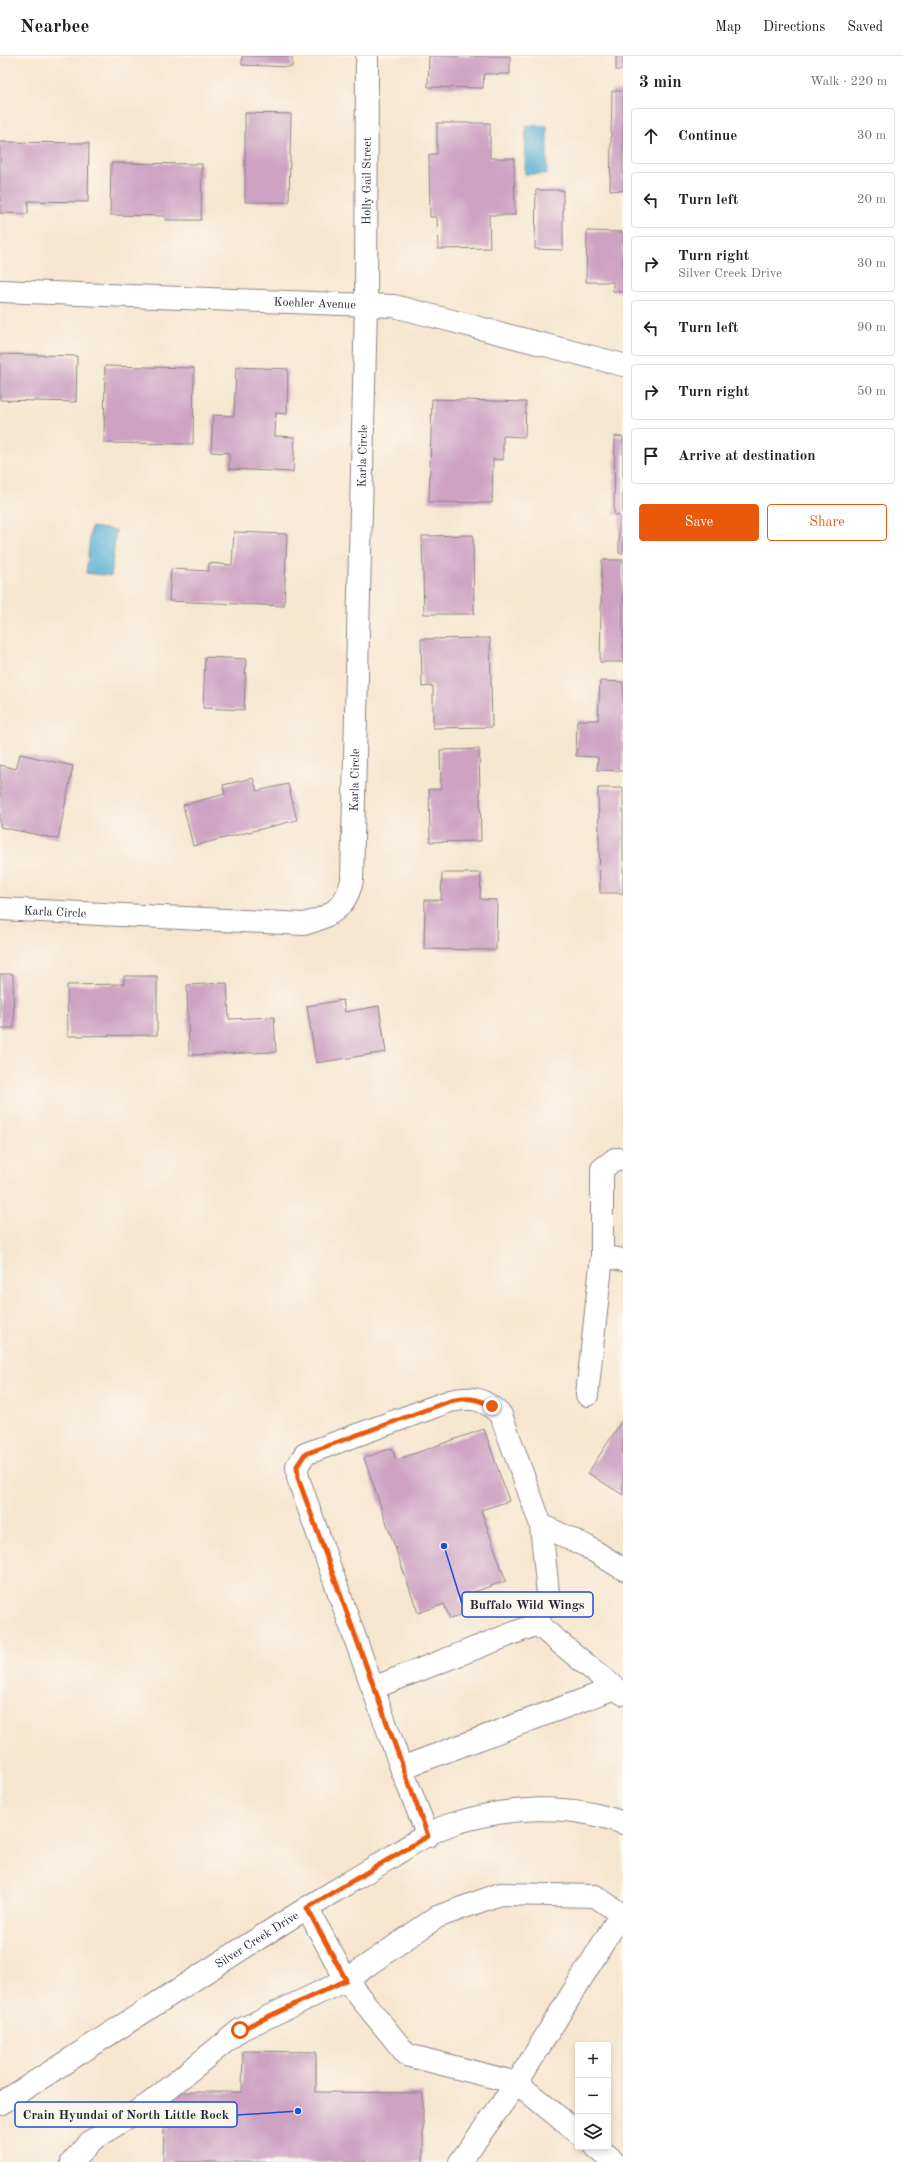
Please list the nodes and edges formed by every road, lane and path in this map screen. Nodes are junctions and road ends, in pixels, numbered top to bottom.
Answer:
1 (367, 56) edge
2 (0, 291) edge
3 (366, 305) junction
4 (623, 365) edge
5 (0, 909) edge
6 (623, 1159) edge
7 (602, 1256) junction
8 (623, 1260) edge
9 (587, 1395) dead end
10 (541, 1526) junction
11 (623, 1569) edge
12 (537, 1624) junction
13 (373, 1688) junction
14 (619, 1691) edge
15 (402, 1770) junction
16 (623, 1823) edge
17 (428, 1836) junction
18 (307, 1908) junction
19 (346, 1980) junction
20 (517, 2084) junction
21 (0, 2104) edge
22 (575, 2131) edge
23 (600, 2150) edge
24 (72, 2162) edge
25 (460, 2162) edge
26 (614, 2162) edge

1 - 3 street, Holly Gail Street
2 - 3 street, Koehler Avenue
3 - 4 street, Koehler Avenue
3 - 5 street, Karla Circle
6 - 7 street
7 - 8 street
7 - 9 street
10 - 11 street
10 - 12 street
10 - 13 street
12 - 13 street
12 - 14 street
13 - 15 street
14 - 15 street
15 - 17 street
16 - 17 street, Silver Creek Drive
17 - 18 street, Silver Creek Drive
18 - 19 street
18 - 21 street, Silver Creek Drive
19 - 20 street
19 - 20 street
19 - 24 street
20 - 22 street
20 - 25 street
23 - 26 street

